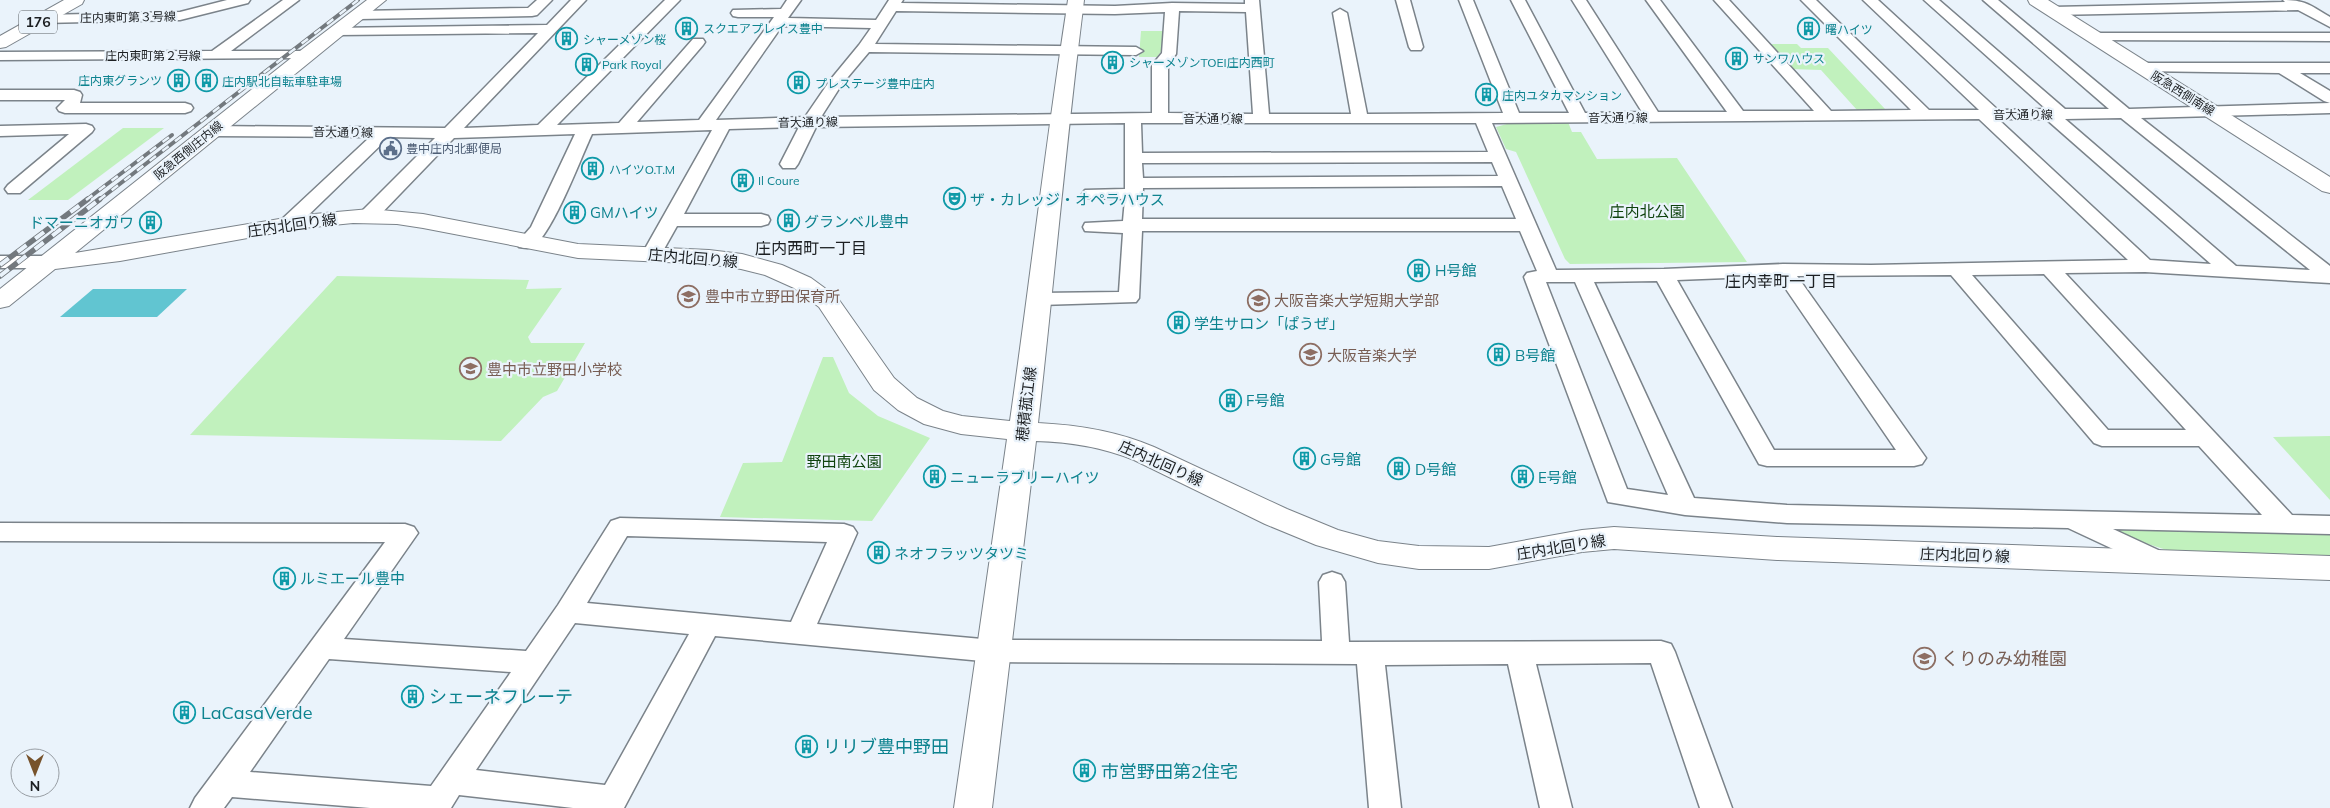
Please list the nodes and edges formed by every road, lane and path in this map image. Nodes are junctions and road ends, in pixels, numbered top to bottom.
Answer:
1 (76, 0) edge
2 (292, 0) edge
3 (378, 0) edge
4 (545, 0) edge
5 (579, 0) edge
6 (673, 0) edge
7 (794, 0) edge
8 (1403, 0) edge
9 (1466, 0) edge
10 (1518, 0) edge
11 (1579, 0) edge
12 (1653, 0) edge
13 (1721, 0) edge
14 (1808, 0) edge
15 (1870, 0) edge
16 (1931, 0) edge
17 (1990, 0) edge
18 (2036, 0) edge
19 (239, 1) edge
20 (2296, 3) edge
21 (893, 4) edge
22 (1253, 4) edge
23 (1075, 5) edge
24 (1172, 7) junction
25 (2184, 8) junction
26 (2053, 11) junction
27 (738, 13) dead end
28 (1340, 13) dead end
29 (358, 15) junction
30 (781, 18) junction
31 (42, 19) junction
32 (2330, 23) edge
33 (880, 24) junction
34 (551, 29) junction
35 (337, 31) junction
36 (2094, 37) junction
37 (2230, 37) junction
38 (2330, 37) edge
39 (698, 42) dead end
40 (0, 43) edge
41 (1416, 47) dead end
42 (865, 48) junction
43 (1068, 51) junction
44 (1136, 51) dead end
45 (216, 55) junction
46 (306, 55) junction
47 (0, 56) edge
48 (2144, 68) junction
49 (2281, 68) junction
50 (2330, 68) edge
51 (0, 95) edge
52 (2330, 98) edge
53 (187, 107) dead end
54 (2330, 108) edge
55 (2214, 112) junction
56 (2124, 113) junction
57 (1988, 114) junction
58 (2056, 114) junction
59 (1924, 115) junction
60 (1738, 116) junction
61 (1827, 116) junction
62 (1579, 117) junction
63 (1653, 117) junction
64 (1059, 118) junction
65 (1132, 118) junction
66 (1160, 118) junction
67 (1261, 118) junction
68 (1482, 118) junction
69 (1513, 118) junction
70 (1360, 119) junction
71 (810, 122) junction
72 (723, 124) junction
73 (704, 125) junction
74 (623, 128) junction
75 (586, 129) junction
76 (543, 130) junction
77 (0, 131) edge
78 (212, 131) junction
79 (384, 133) junction
80 (450, 133) junction
81 (1500, 156) junction
82 (1135, 158) junction
83 (789, 164) dead end
84 (1510, 181) junction
85 (2326, 181) edge
86 (1134, 188) junction
87 (14, 189) dead end
88 (1091, 194) dead end
89 (368, 216) junction
90 (671, 220) junction
91 (761, 220) dead end
92 (288, 224) junction
93 (1529, 225) junction
94 (1133, 226) junction
95 (1092, 227) dead end
96 (526, 243) junction
97 (652, 254) junction
98 (0, 262) edge
99 (50, 262) junction
100 (2145, 266) junction
101 (2050, 268) junction
102 (1783, 270) junction
103 (1957, 270) junction
104 (2232, 272) junction
105 (1664, 275) junction
106 (1550, 276) junction
107 (1582, 276) junction
108 (2330, 277) edge
109 (1040, 299) junction
110 (0, 301) edge
111 (1022, 432) junction
112 (2206, 438) junction
113 (1686, 506) junction
114 (2082, 521) junction
115 (2285, 524) junction
116 (2330, 525) edge
117 (0, 532) edge
118 (2160, 562) junction
119 (2330, 568) edge
120 (1332, 582) dead end
121 (568, 612) junction
122 (706, 626) junction
123 (799, 634) junction
124 (323, 648) junction
125 (993, 651) junction
126 (1336, 652) junction
127 (1519, 652) junction
128 (1370, 654) junction
129 (532, 662) junction
130 (225, 783) junction
131 (441, 796) edge
132 (611, 804) edge
133 (206, 808) edge
134 (973, 808) edge
135 (1385, 808) edge
136 (1556, 808) edge
137 (1716, 808) edge

1 - 31 main road, 176
2 - 45 street
3 - 29 main road, 阪急西側庄内線
4 - 29 street
5 - 34 street
6 - 76 street
7 - 30 street
8 - 41 street
9 - 69 street
10 - 62 street
11 - 63 street
12 - 60 street
13 - 61 street
14 - 59 street
15 - 57 street
16 - 58 street
17 - 56 street
18 - 26 main road, 阪急西側南線
19 - 31 street, 庄内東町第３号線
20 - 25 street
20 - 32 street
21 - 23 street
21 - 33 street
22 - 24 street
22 - 67 street
23 - 24 street
23 - 43 main road, 穂積菰江線
24 - 66 street
25 - 26 street
25 - 37 street
26 - 36 main road, 阪急西側南線
27 - 30 street
28 - 70 street
29 - 35 main road, 阪急西側庄内線
30 - 33 street
30 - 73 street
31 - 40 main road, 176
33 - 42 street
34 - 35 street
34 - 80 street
35 - 46 main road, 阪急西側庄内線
36 - 37 street
36 - 48 main road, 阪急西側南線
37 - 38 street
37 - 49 street
39 - 74 street
42 - 43 street
42 - 71 street
43 - 44 street
43 - 64 main road, 穂積菰江線
45 - 46 street, 庄内東町第２号線
45 - 47 street, 庄内東町第２号線
46 - 78 main road, 阪急西側庄内線
48 - 49 street
48 - 55 main road, 阪急西側南線
49 - 50 street
49 - 52 street
51 - 53 street
54 - 55 street, 音大通り線
55 - 56 street, 音大通り線
55 - 85 main road, 阪急西側南線
56 - 58 street, 音大通り線
56 - 108 street
57 - 58 street, 音大通り線
57 - 59 street, 音大通り線
57 - 100 street
58 - 104 street
59 - 61 street, 音大通り線
60 - 61 street, 音大通り線
60 - 63 street, 音大通り線
62 - 63 street, 音大通り線
62 - 69 street, 音大通り線
64 - 65 street, 音大通り線
64 - 71 street, 音大通り線
64 - 109 main road, 穂積菰江線
65 - 66 street, 音大通り線
65 - 82 street
66 - 67 street, 音大通り線
67 - 70 street, 音大通り線
68 - 69 street, 音大通り線
68 - 70 street, 音大通り線
68 - 81 street
71 - 72 street, 音大通り線
71 - 83 street
72 - 73 street, 音大通り線
72 - 90 street
73 - 74 street, 音大通り線
74 - 75 street, 音大通り線
75 - 76 street, 音大通り線
75 - 96 street
76 - 80 street, 音大通り線
77 - 87 street
78 - 79 street, 音大通り線
78 - 99 main road, 阪急西側庄内線
79 - 80 street, 音大通り線
79 - 92 street
80 - 89 street
81 - 82 street
81 - 84 street
82 - 86 street
84 - 86 street
84 - 93 street
86 - 88 street
86 - 94 street
89 - 92 main road, 庄内北回り線
89 - 96 main road, 庄内北回り線
90 - 91 street
90 - 97 street
92 - 99 main road, 庄内北回り線
93 - 94 street
93 - 106 street
94 - 95 street
94 - 109 street
96 - 97 main road, 庄内北回り線
97 - 111 main road, 庄内北回り線
98 - 99 street
99 - 110 main road, 阪急西側庄内線
100 - 101 street
100 - 104 street
101 - 103 street
101 - 112 street
102 - 103 street
102 - 105 street
102 - 105 street
103 - 112 street
104 - 108 street
105 - 107 street
106 - 107 street
106 - 113 street
107 - 113 street
109 - 111 main road, 穂積菰江線
111 - 118 main road, 庄内北回り線
111 - 125 main road, 穂積菰江線
112 - 115 street
113 - 114 street
114 - 115 street
114 - 118 street
115 - 116 street
117 - 124 street
118 - 119 main road, 庄内北回り線
120 - 126 street
121 - 122 street
121 - 123 street
121 - 129 street
122 - 123 street
122 - 132 street
123 - 125 street
124 - 129 street
124 - 130 street
125 - 126 street
125 - 134 main road, 穂積菰江線
126 - 128 street
127 - 128 street
127 - 136 street
127 - 137 street
128 - 135 street
129 - 131 street
130 - 131 street
130 - 133 street
131 - 132 street

